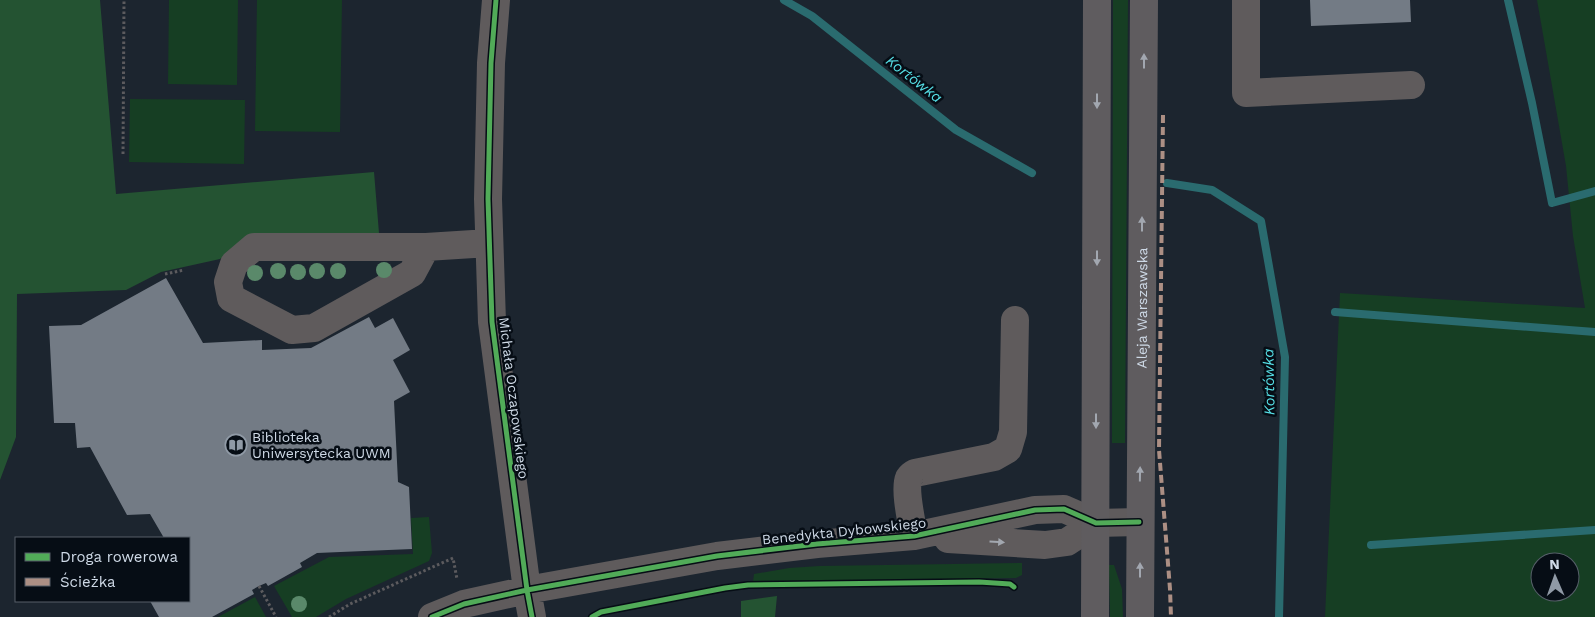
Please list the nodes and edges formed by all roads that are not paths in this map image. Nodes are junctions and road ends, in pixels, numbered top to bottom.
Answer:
1 (496, 0) edge
2 (1097, 0) edge
3 (1144, 0) edge
4 (1246, 0) edge
5 (1411, 85) dead end
6 (490, 243) junction
7 (426, 246) junction
8 (1016, 320) dead end
9 (1140, 522) junction
10 (1096, 523) junction
11 (914, 536) junction
12 (527, 590) junction
13 (432, 617) edge
14 (532, 617) edge
15 (1095, 617) edge
16 (1140, 617) edge

1 - 6 street, Michała Oczapowskiego
2 -> 10 main road
9 -> 3 main road, Aleja Warszawska
4 - 5 street
6 - 7 street
6 - 12 street, Michała Oczapowskiego
7 - 7 street
8 - 11 street
9 - 10 street
16 -> 9 main road, Aleja Warszawska
10 - 11 street, Benedykta Dybowskiego
10 - 15 main road
11 - 12 street, Benedykta Dybowskiego
12 - 13 street, Benedykta Dybowskiego
12 - 14 street, Michała Oczapowskiego

